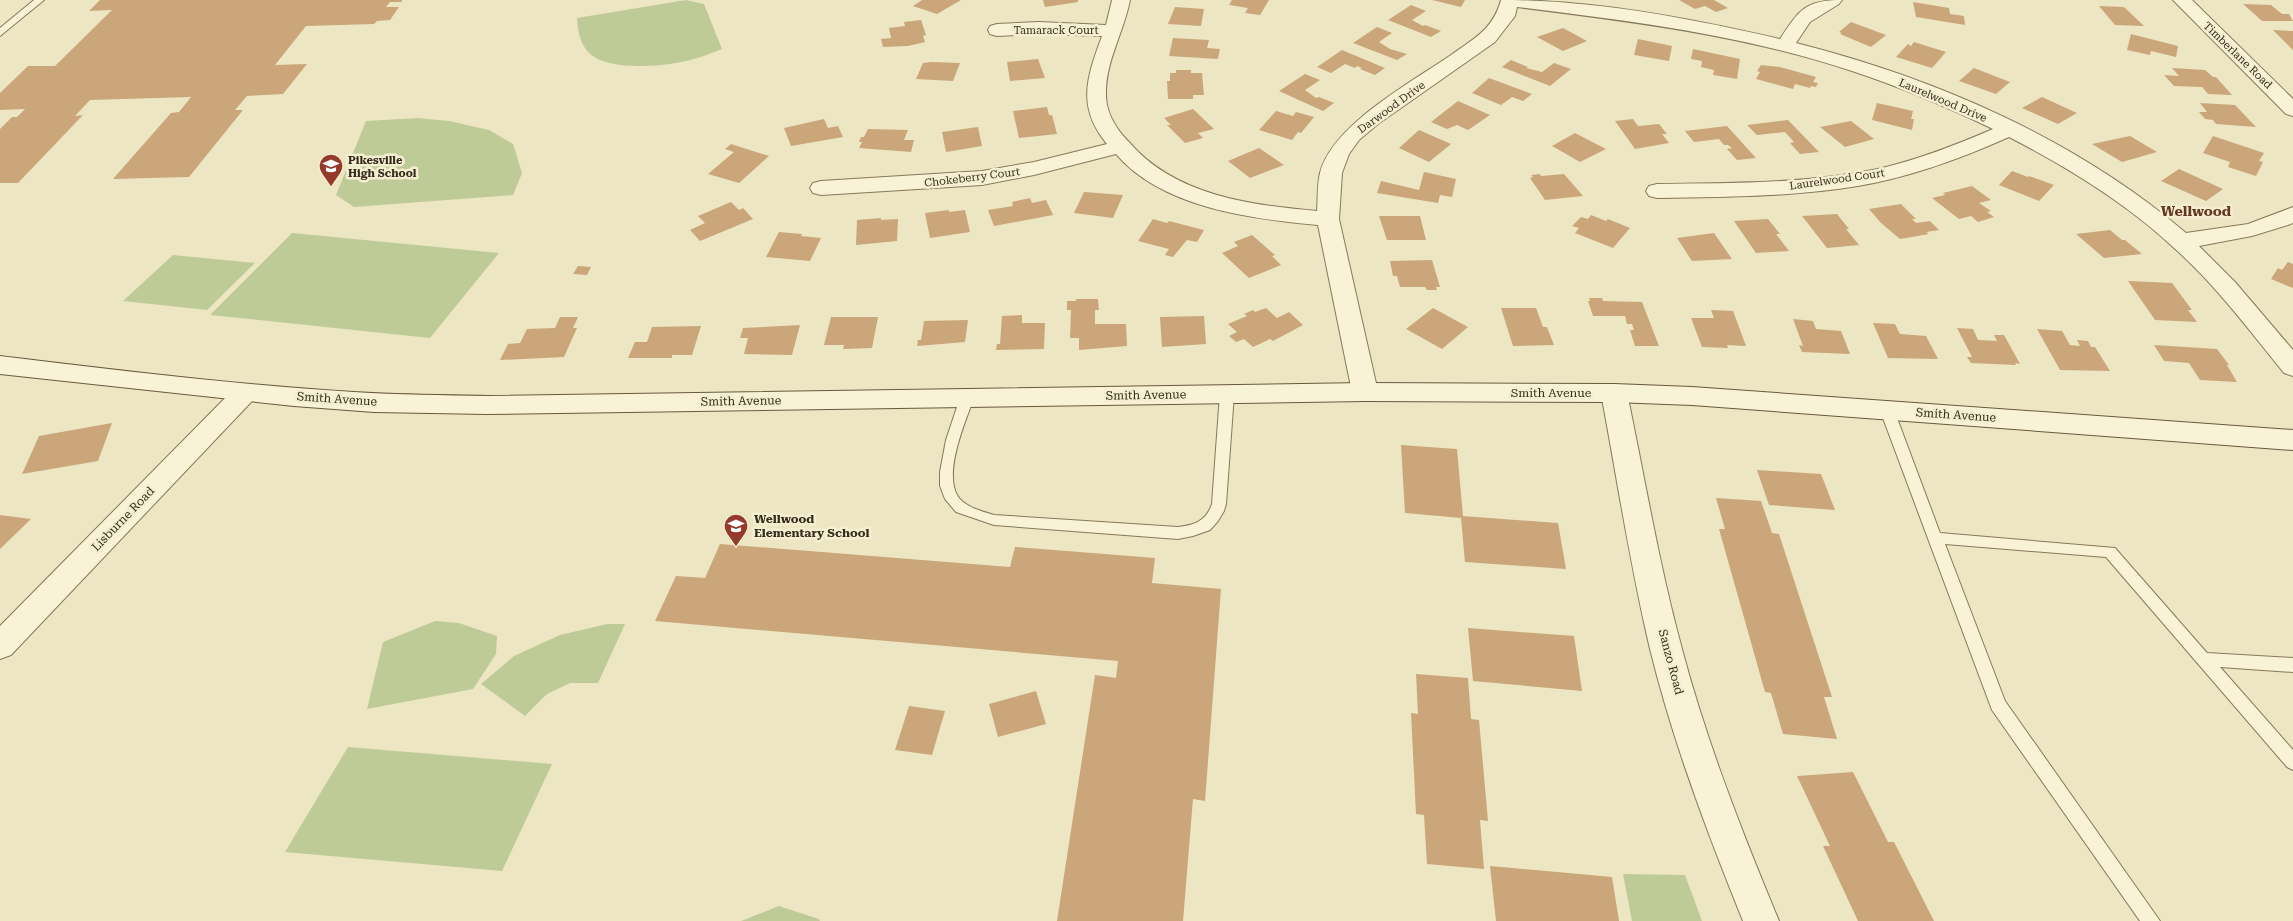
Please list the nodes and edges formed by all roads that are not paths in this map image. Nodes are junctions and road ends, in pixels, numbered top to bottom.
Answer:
1 (39, 0) edge
2 (1121, 0) edge
3 (1833, 0) edge
4 (2182, 0) edge
5 (1510, 1) edge
6 (997, 30) dead end
7 (1114, 31) junction
8 (0, 33) edge
9 (1785, 46) junction
10 (2293, 110) edge
11 (2009, 129) junction
12 (1120, 147) junction
13 (821, 188) dead end
14 (1657, 191) dead end
15 (2293, 214) edge
16 (1328, 219) junction
17 (2181, 241) junction
18 (0, 365) edge
19 (2293, 367) edge
20 (1365, 392) junction
21 (245, 393) junction
22 (1614, 393) junction
23 (1227, 394) junction
24 (967, 398) junction
25 (1887, 410) junction
26 (2293, 440) edge
27 (1935, 538) junction
28 (0, 646) edge
29 (2203, 659) junction
30 (2293, 664) edge
31 (2293, 762) edge
32 (1761, 921) edge
33 (2151, 921) edge

1 - 8 lane
2 - 7 street
3 - 9 street
4 - 10 street, Timberlane Road
5 - 9 street, Laurelwood Drive
5 - 16 street, Darwood Drive
6 - 7 street, Tamarack Court
7 - 12 street
9 - 11 street, Laurelwood Drive
11 - 14 street, Laurelwood Court
11 - 17 street, Laurelwood Drive
12 - 13 street, Chokeberry Court
12 - 16 street
15 - 17 street
16 - 20 street, Darwood Drive
17 - 19 street, Laurelwood Drive
18 - 21 street, Smith Avenue
20 - 22 street, Smith Avenue
20 - 23 street, Smith Avenue
21 - 24 street, Smith Avenue
21 - 28 street, Lisburne Road
22 - 25 street, Smith Avenue
22 - 32 street, Sanzo Road
23 - 24 street, Smith Avenue
23 - 24 lane
25 - 26 street, Smith Avenue
25 - 27 lane
27 - 29 lane
27 - 33 lane
29 - 30 lane
29 - 31 lane

